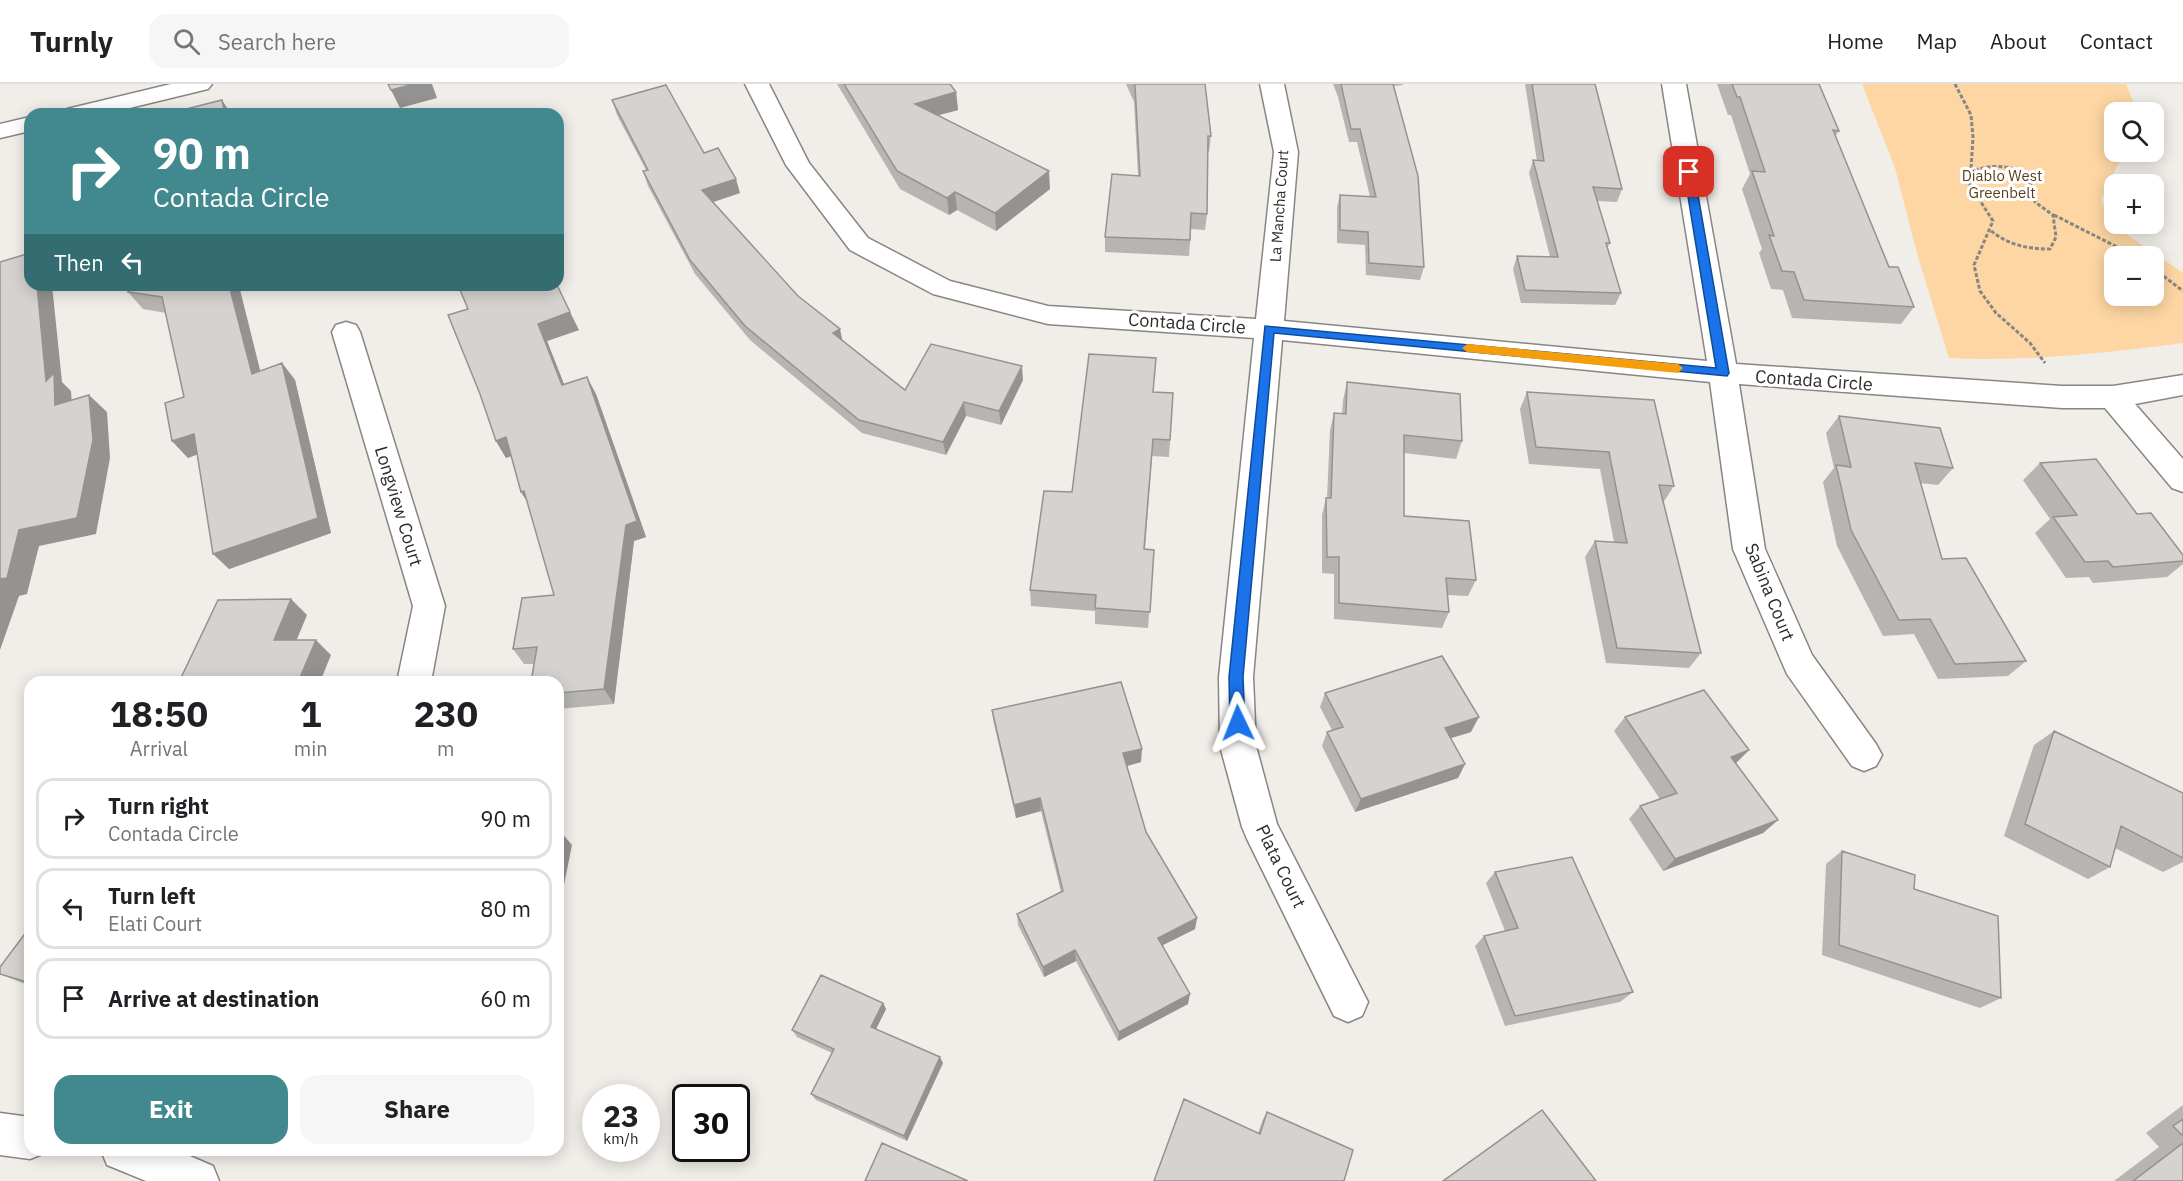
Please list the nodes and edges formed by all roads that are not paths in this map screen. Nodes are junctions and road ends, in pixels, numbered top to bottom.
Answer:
1 (200, 84) edge
2 (757, 84) edge
3 (1272, 84) edge
4 (1674, 84) edge
5 (100, 108) edge
6 (24, 125) edge
7 (0, 131) edge
8 (1269, 328) junction
9 (346, 332) dead end
10 (1723, 373) junction
11 (2183, 385) edge
12 (2113, 397) junction
13 (2183, 480) edge
14 (415, 676) edge
15 (1864, 755) dead end
16 (1348, 1002) dead end
17 (0, 1134) edge
18 (24, 1137) edge
19 (138, 1156) edge
20 (198, 1181) edge

1 - 5 street
2 - 8 street, Contada Circle
3 - 8 street, La Mancha Court
4 - 10 street, Sabina Court
6 - 7 street
8 - 10 street, Contada Circle
8 - 16 street, Plata Court
9 - 14 street, Longview Court
10 - 12 street, Contada Circle
10 - 15 street, Sabina Court
11 - 12 street, Contada Circle
12 - 13 street
17 - 18 street
19 - 20 street

